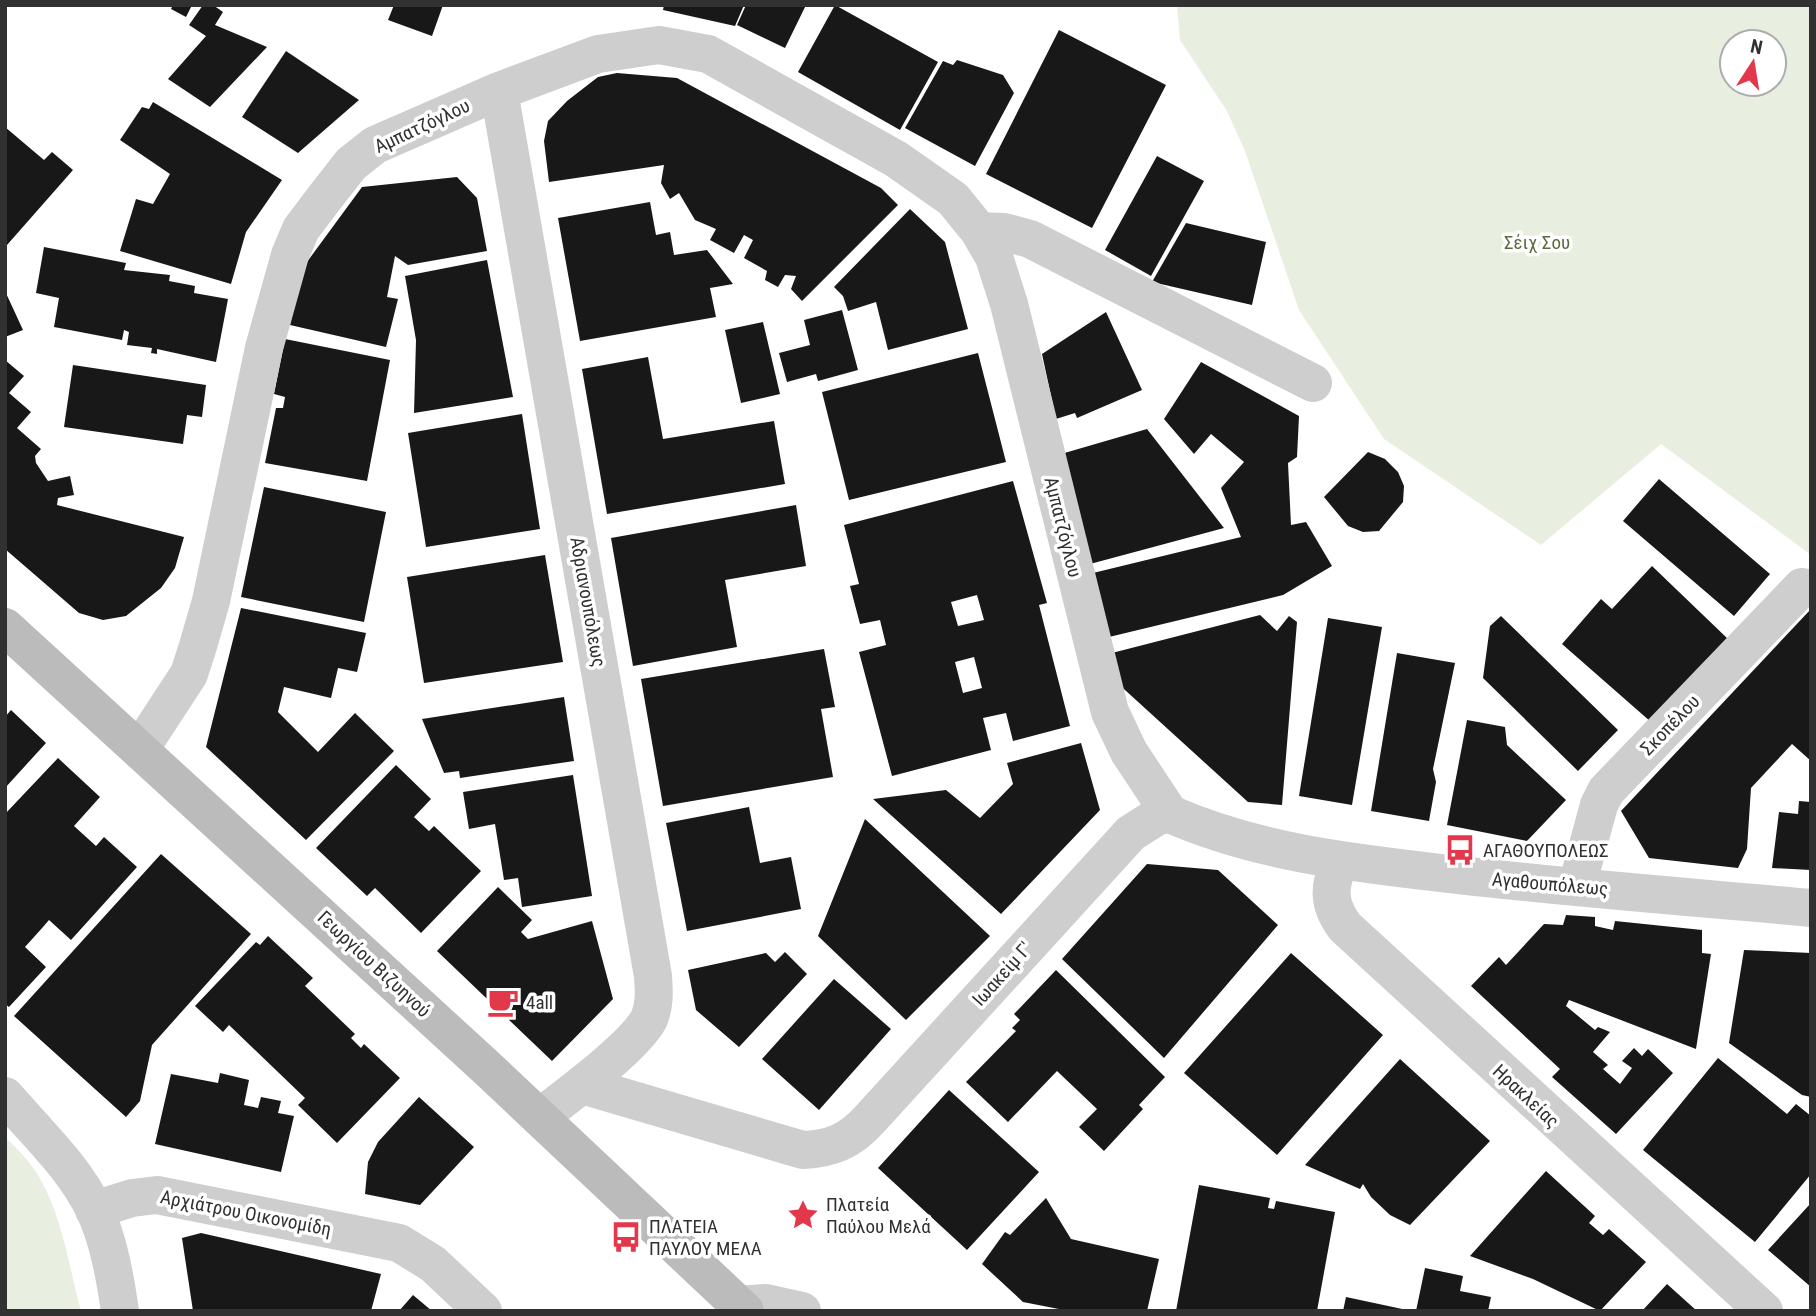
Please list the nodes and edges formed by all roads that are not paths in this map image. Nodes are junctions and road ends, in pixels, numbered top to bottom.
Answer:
1 (499, 91) junction
2 (979, 231) junction
3 (1314, 383) dead end
4 (1802, 587) dead end
5 (5, 627) edge
6 (140, 749) junction
7 (1170, 814) junction
8 (1340, 860) junction
9 (1577, 887) junction
10 (1811, 908) edge
11 (582, 1085) junction
12 (5, 1096) edge
13 (540, 1117) junction
14 (94, 1210) junction
15 (741, 1308) edge
16 (120, 1311) edge
17 (483, 1311) edge
18 (802, 1311) edge
19 (1764, 1311) edge

1 - 2 street, Αμπατζόγλου
1 - 6 street, Αμπατζόγλου
1 - 11 street, Αδριανουπόλεως
2 - 3 street
2 - 7 street, Αμπατζόγλου
4 - 9 street, Σκοπέλου
5 - 6 street, Γεωργίου Βιζυηνού
6 - 13 street, Γεωργίου Βιζυηνού
7 - 8 street, Αγαθουπόλεως
7 - 11 street, Ιωακείμ Γ'
8 - 9 street, Αγαθουπόλεως
8 - 19 street, Ηρακλείας
9 - 10 street, Αγαθουπόλεως
11 - 13 street
12 - 14 street
13 - 15 street, Γεωργίου Βιζυηνού
14 - 16 street
14 - 17 street, Αρχιάτρου Οικονομίδη
15 - 18 street

